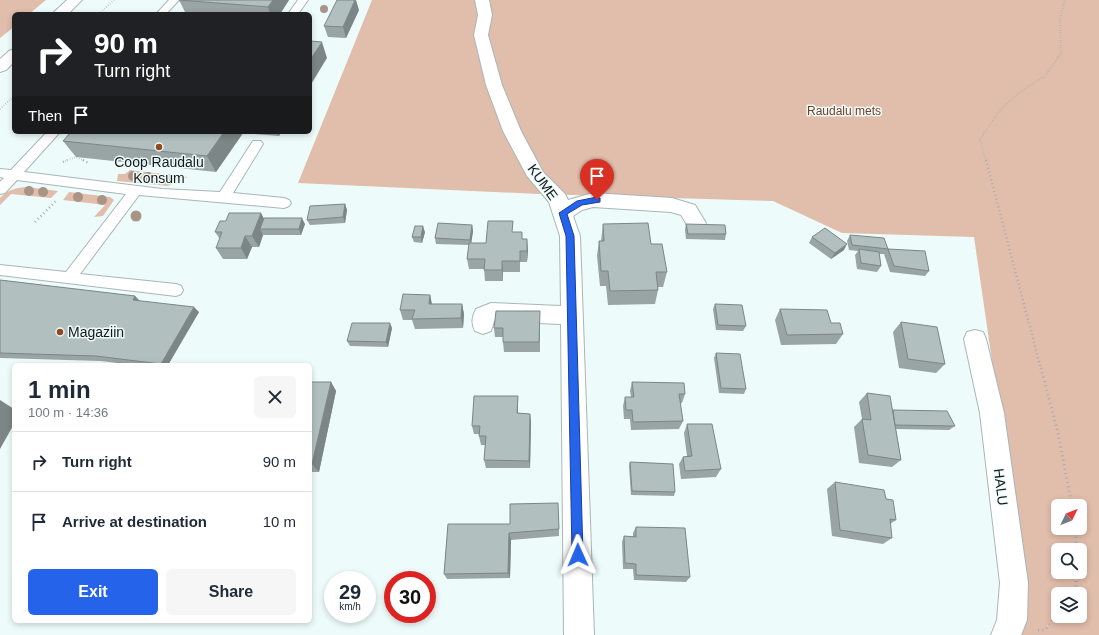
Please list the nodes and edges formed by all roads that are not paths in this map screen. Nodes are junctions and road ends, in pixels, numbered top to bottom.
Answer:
1 (75, 0) edge
2 (174, 0) edge
3 (303, 0) edge
4 (482, 0) edge
5 (61, 12) edge
6 (163, 12) edge
7 (294, 12) edge
8 (12, 56) edge
9 (0, 67) edge
10 (52, 134) edge
11 (257, 144) dead end
12 (0, 172) edge
13 (14, 174) junction
14 (0, 190) edge
15 (135, 191) junction
16 (224, 197) junction
17 (284, 203) dead end
18 (563, 213) junction
19 (696, 223) edge
20 (0, 270) edge
21 (70, 278) junction
22 (176, 290) dead end
23 (572, 316) junction
24 (483, 325) dead end
25 (974, 339) dead end
26 (580, 635) edge
27 (1006, 635) edge

1 - 5 street
2 - 6 lane
3 - 7 lane
4 - 18 street, KUME
8 - 9 street
10 - 13 lane
11 - 16 lane
12 - 13 lane
13 - 14 lane
13 - 15 lane
15 - 16 lane
15 - 21 lane
16 - 17 lane
18 - 19 street
18 - 23 street, KUME
20 - 21 lane
21 - 22 lane
23 - 24 street
23 - 26 street, KUME
25 - 27 street, HALU

